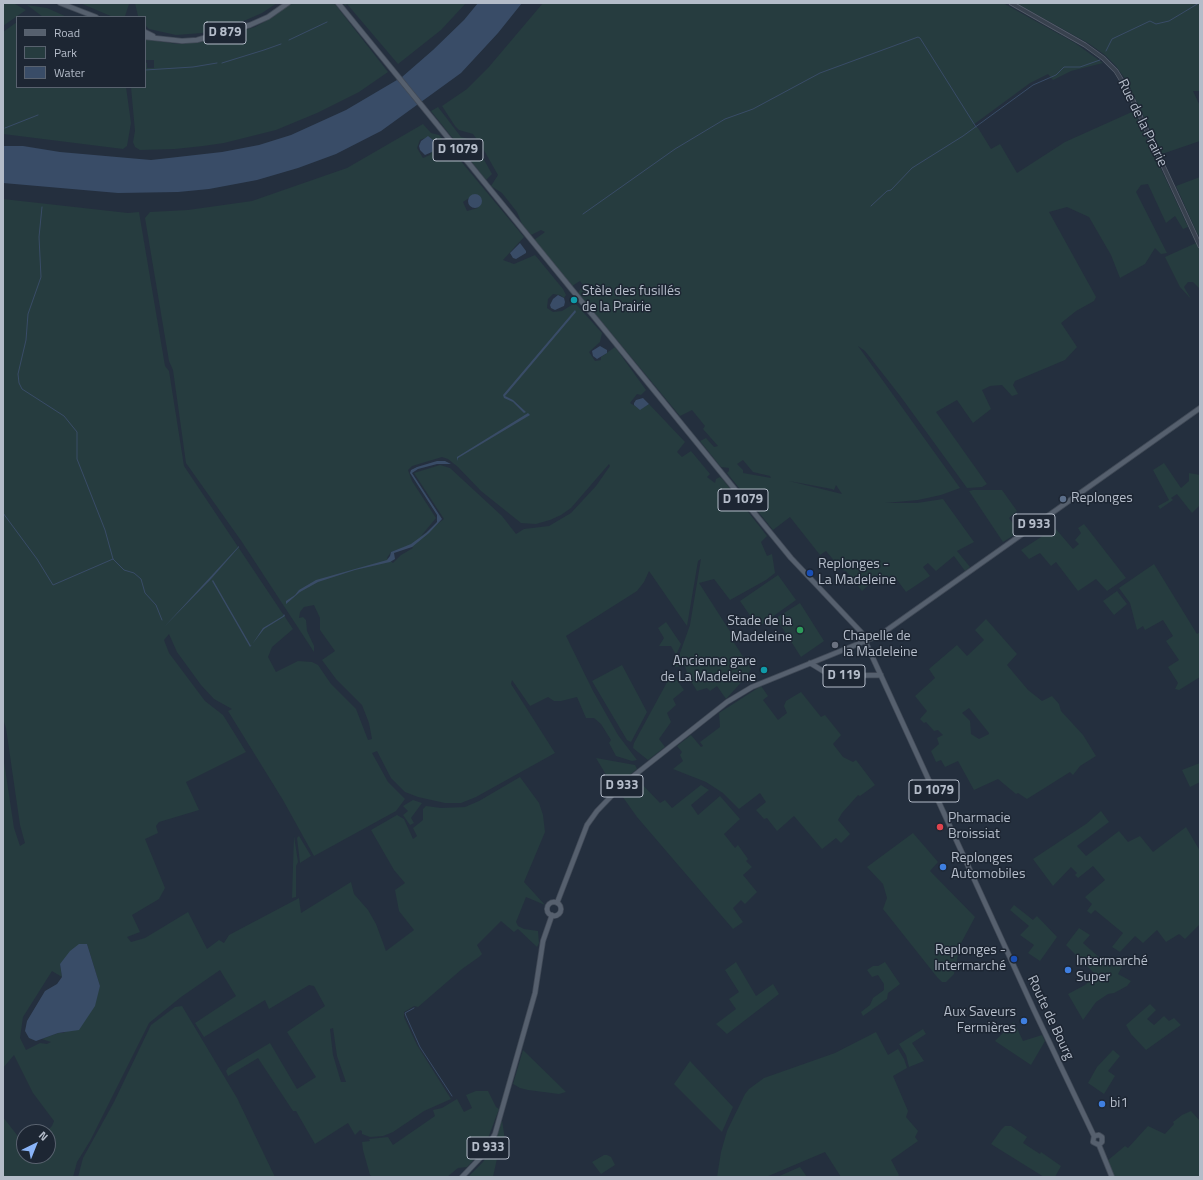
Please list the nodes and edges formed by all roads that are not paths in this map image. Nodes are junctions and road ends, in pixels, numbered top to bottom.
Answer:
1 (60, 3) edge
2 (288, 3) edge
3 (338, 3) edge
4 (1011, 3) edge
5 (93, 16) edge
6 (146, 32) edge
7 (146, 36) edge
8 (155, 37) junction
9 (1200, 246) edge
10 (1200, 408) edge
11 (861, 632) junction
12 (866, 641) junction
13 (856, 644) junction
14 (810, 663) junction
15 (881, 675) junction
16 (557, 903) junction
17 (552, 915) junction
18 (1094, 1136) junction
19 (1099, 1145) junction
20 (462, 1177) edge
21 (1112, 1177) edge

1 - 5 main road
2 - 8 main road, D 879
3 - 11 main road, D 1079
4 - 9 street, Rue de la Prairie
6 - 8 main road, D 879
7 - 8 main road, D 879
10 - 12 main road, D 933
11 - 12 main road, D 1079
11 - 13 main road
12 - 13 main road, D 933
12 - 15 main road, D 1079
13 - 14 main road, D 933
14 - 15 main road, D 119
14 - 16 main road, D 933
15 - 18 main road, Route de Bourg / D 1079
16 - 17 main road
16 - 17 main road
17 - 20 main road, D 933
18 - 19 main road
18 - 19 main road
19 - 21 main road

